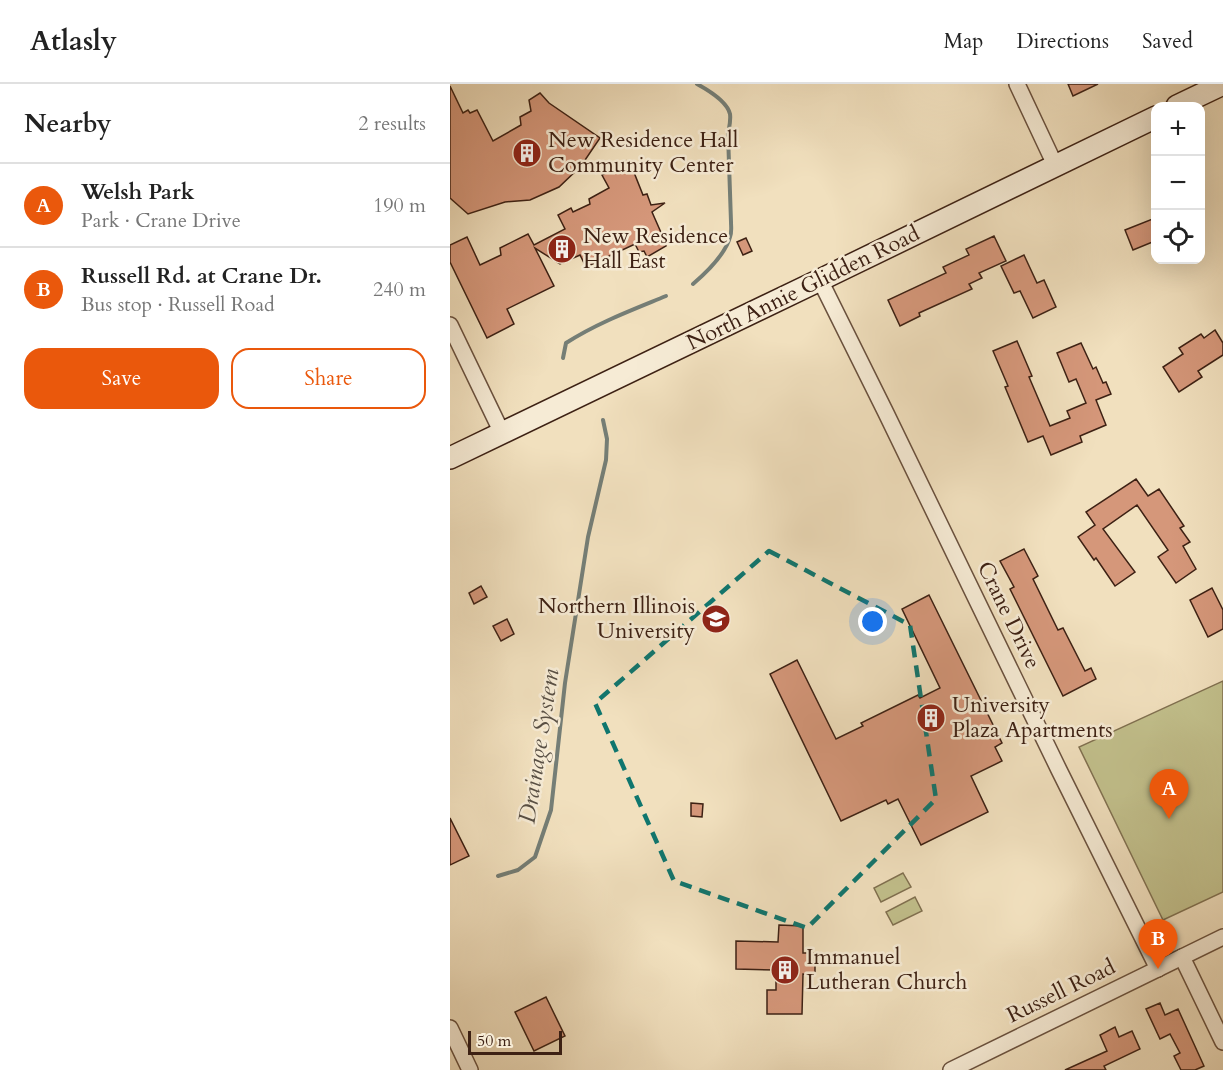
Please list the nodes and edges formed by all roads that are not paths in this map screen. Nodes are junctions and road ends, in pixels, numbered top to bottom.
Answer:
1 (1017, 84) edge
2 (1223, 84) edge
3 (1185, 102) edge
4 (1151, 119) edge
5 (1056, 166) junction
6 (820, 280) junction
7 (450, 326) edge
8 (502, 433) junction
9 (450, 458) edge
10 (1223, 937) edge
11 (1182, 957) junction
12 (1158, 969) junction
13 (450, 1028) edge
14 (1223, 1042) edge
15 (470, 1070) edge
16 (951, 1070) edge

1 - 5 street
2 - 3 main road
4 - 5 main road, North Annie Glidden Road
5 - 6 main road, North Annie Glidden Road
6 - 8 main road, North Annie Glidden Road
6 - 12 street, Crane Drive
7 - 8 street
8 - 9 main road, North Annie Glidden Road
10 - 11 street, Russell Road
11 - 12 street, Russell Road
11 - 14 street
12 - 16 street, Russell Road
13 - 15 street

